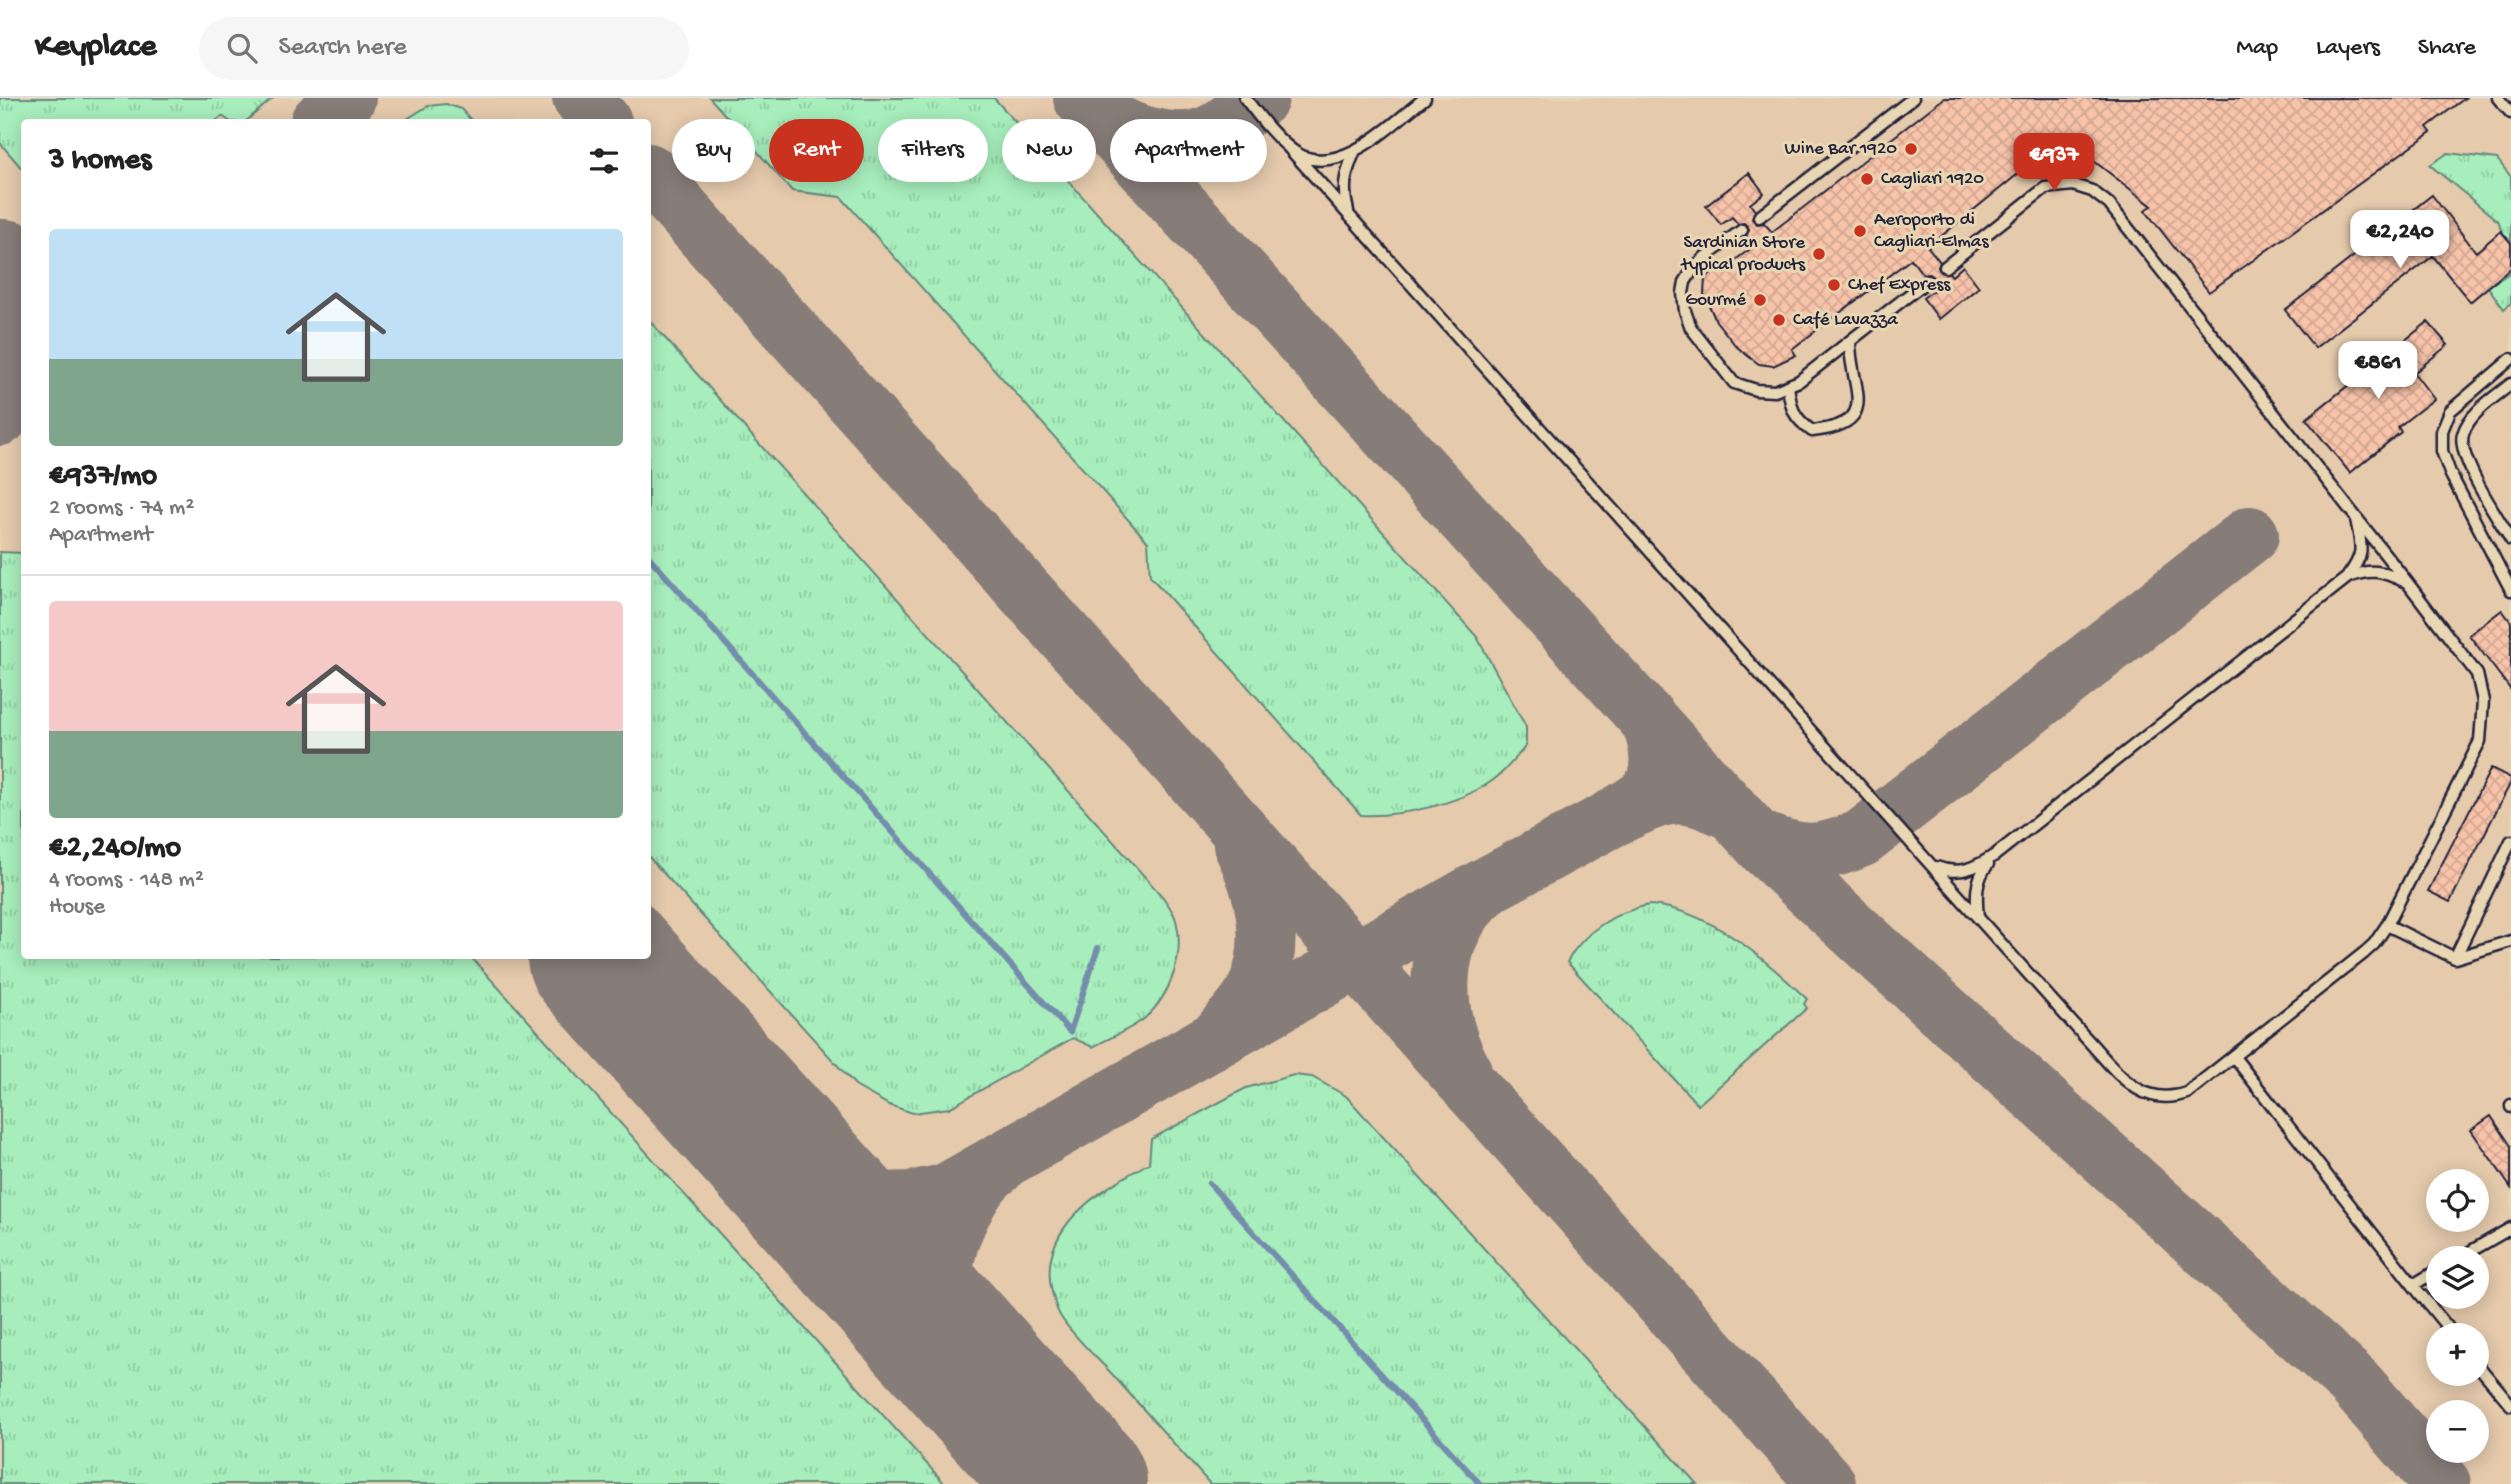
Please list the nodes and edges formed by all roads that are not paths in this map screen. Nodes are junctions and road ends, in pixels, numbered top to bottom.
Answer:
1 (1245, 98) edge
2 (1425, 98) edge
3 (1913, 98) edge
4 (2498, 98) edge
5 (2511, 113) edge
6 (1288, 147) junction
7 (1354, 153) junction
8 (1349, 215) junction
9 (1759, 217) dead end
10 (1742, 230) dead end
11 (1945, 267) dead end
12 (1927, 281) dead end
13 (1850, 341) junction
14 (2511, 359) edge
15 (2511, 384) edge
16 (1788, 386) junction
17 (2355, 516) junction
18 (2511, 540) edge
19 (2348, 577) junction
20 (2407, 582) junction
21 (2511, 590) edge
22 (2511, 841) edge
23 (1995, 855) junction
24 (1932, 866) junction
25 (1978, 917) junction
26 (2387, 925) junction
27 (2511, 940) edge
28 (2455, 958) junction
29 (2234, 1057) junction
30 (2511, 1228) edge
31 (2480, 1246) edge
32 (2426, 1277) edge
33 (2413, 1285) junction
34 (2444, 1323) edge
35 (2489, 1379) edge
36 (2511, 1405) edge

1 - 6 lane
2 - 7 lane
3 - 9 lane
4 - 5 lane
6 - 7 lane
6 - 8 lane
7 - 8 lane
8 - 24 lane
10 - 16 lane
11 - 17 lane
12 - 13 lane
13 - 16 lane
13 - 16 lane
14 - 21 lane
15 - 18 lane
17 - 19 lane
17 - 20 lane
19 - 20 lane
19 - 23 lane
20 - 26 lane
22 - 28 lane
23 - 24 lane
23 - 25 lane
24 - 25 lane
25 - 29 lane
26 - 28 lane
26 - 29 lane
27 - 28 lane
29 - 33 lane
30 - 31 lane
32 - 33 lane
33 - 34 lane
35 - 36 lane

